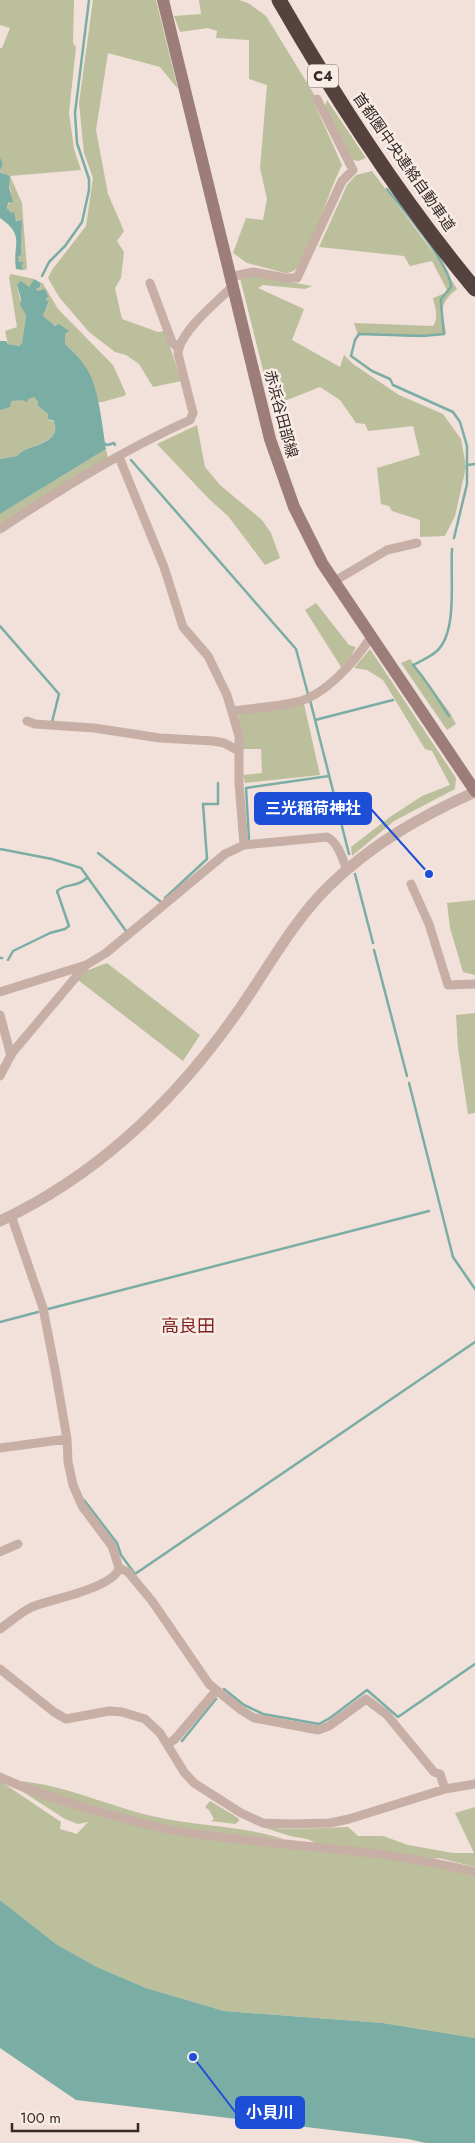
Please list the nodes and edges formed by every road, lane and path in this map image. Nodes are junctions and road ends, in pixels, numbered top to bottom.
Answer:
1 (163, 0) edge
2 (279, 0) edge
3 (317, 99) dead end
4 (231, 281) junction
5 (150, 283) dead end
6 (475, 288) edge
7 (178, 348) junction
8 (119, 457) junction
9 (0, 529) edge
10 (417, 542) dead end
11 (333, 582) junction
12 (371, 637) junction
13 (232, 711) junction
14 (27, 722) dead end
15 (239, 751) junction
16 (475, 792) edge
17 (244, 845) junction
18 (347, 870) junction
19 (411, 884) dead end
20 (86, 965) junction
21 (475, 984) edge
22 (0, 992) edge
23 (0, 1014) edge
24 (11, 1056) junction
25 (0, 1076) edge
26 (5, 1219) edge
27 (67, 1439) junction
28 (0, 1448) edge
29 (18, 1544) dead end
30 (0, 1552) edge
31 (119, 1568) junction
32 (0, 1629) edge
33 (0, 1669) edge
34 (216, 1691) junction
35 (168, 1744) junction
36 (0, 1777) edge
37 (475, 1784) edge
38 (445, 1789) junction
39 (475, 1872) edge

1 - 4 main road, 赤浜谷田部線
2 - 6 highway, 首都圏中央連絡自動車道 / C4
3 - 4 street
4 - 7 street
4 - 11 main road, 赤浜谷田部線
5 - 7 street
7 - 8 street
8 - 9 street
8 - 13 street
10 - 11 street
11 - 12 main road, 赤浜谷田部線
12 - 13 street
12 - 16 main road, 赤浜谷田部線
13 - 15 street
14 - 15 street
15 - 17 street
16 - 18 street
17 - 18 street
17 - 20 street
18 - 26 street
19 - 21 street
20 - 22 street
20 - 24 street
23 - 24 street
24 - 25 street
26 - 27 street
27 - 28 street
27 - 31 street
29 - 30 street
31 - 32 street
31 - 34 street
33 - 35 street
34 - 35 street
34 - 38 street
35 - 38 street
36 - 39 street
37 - 38 street

